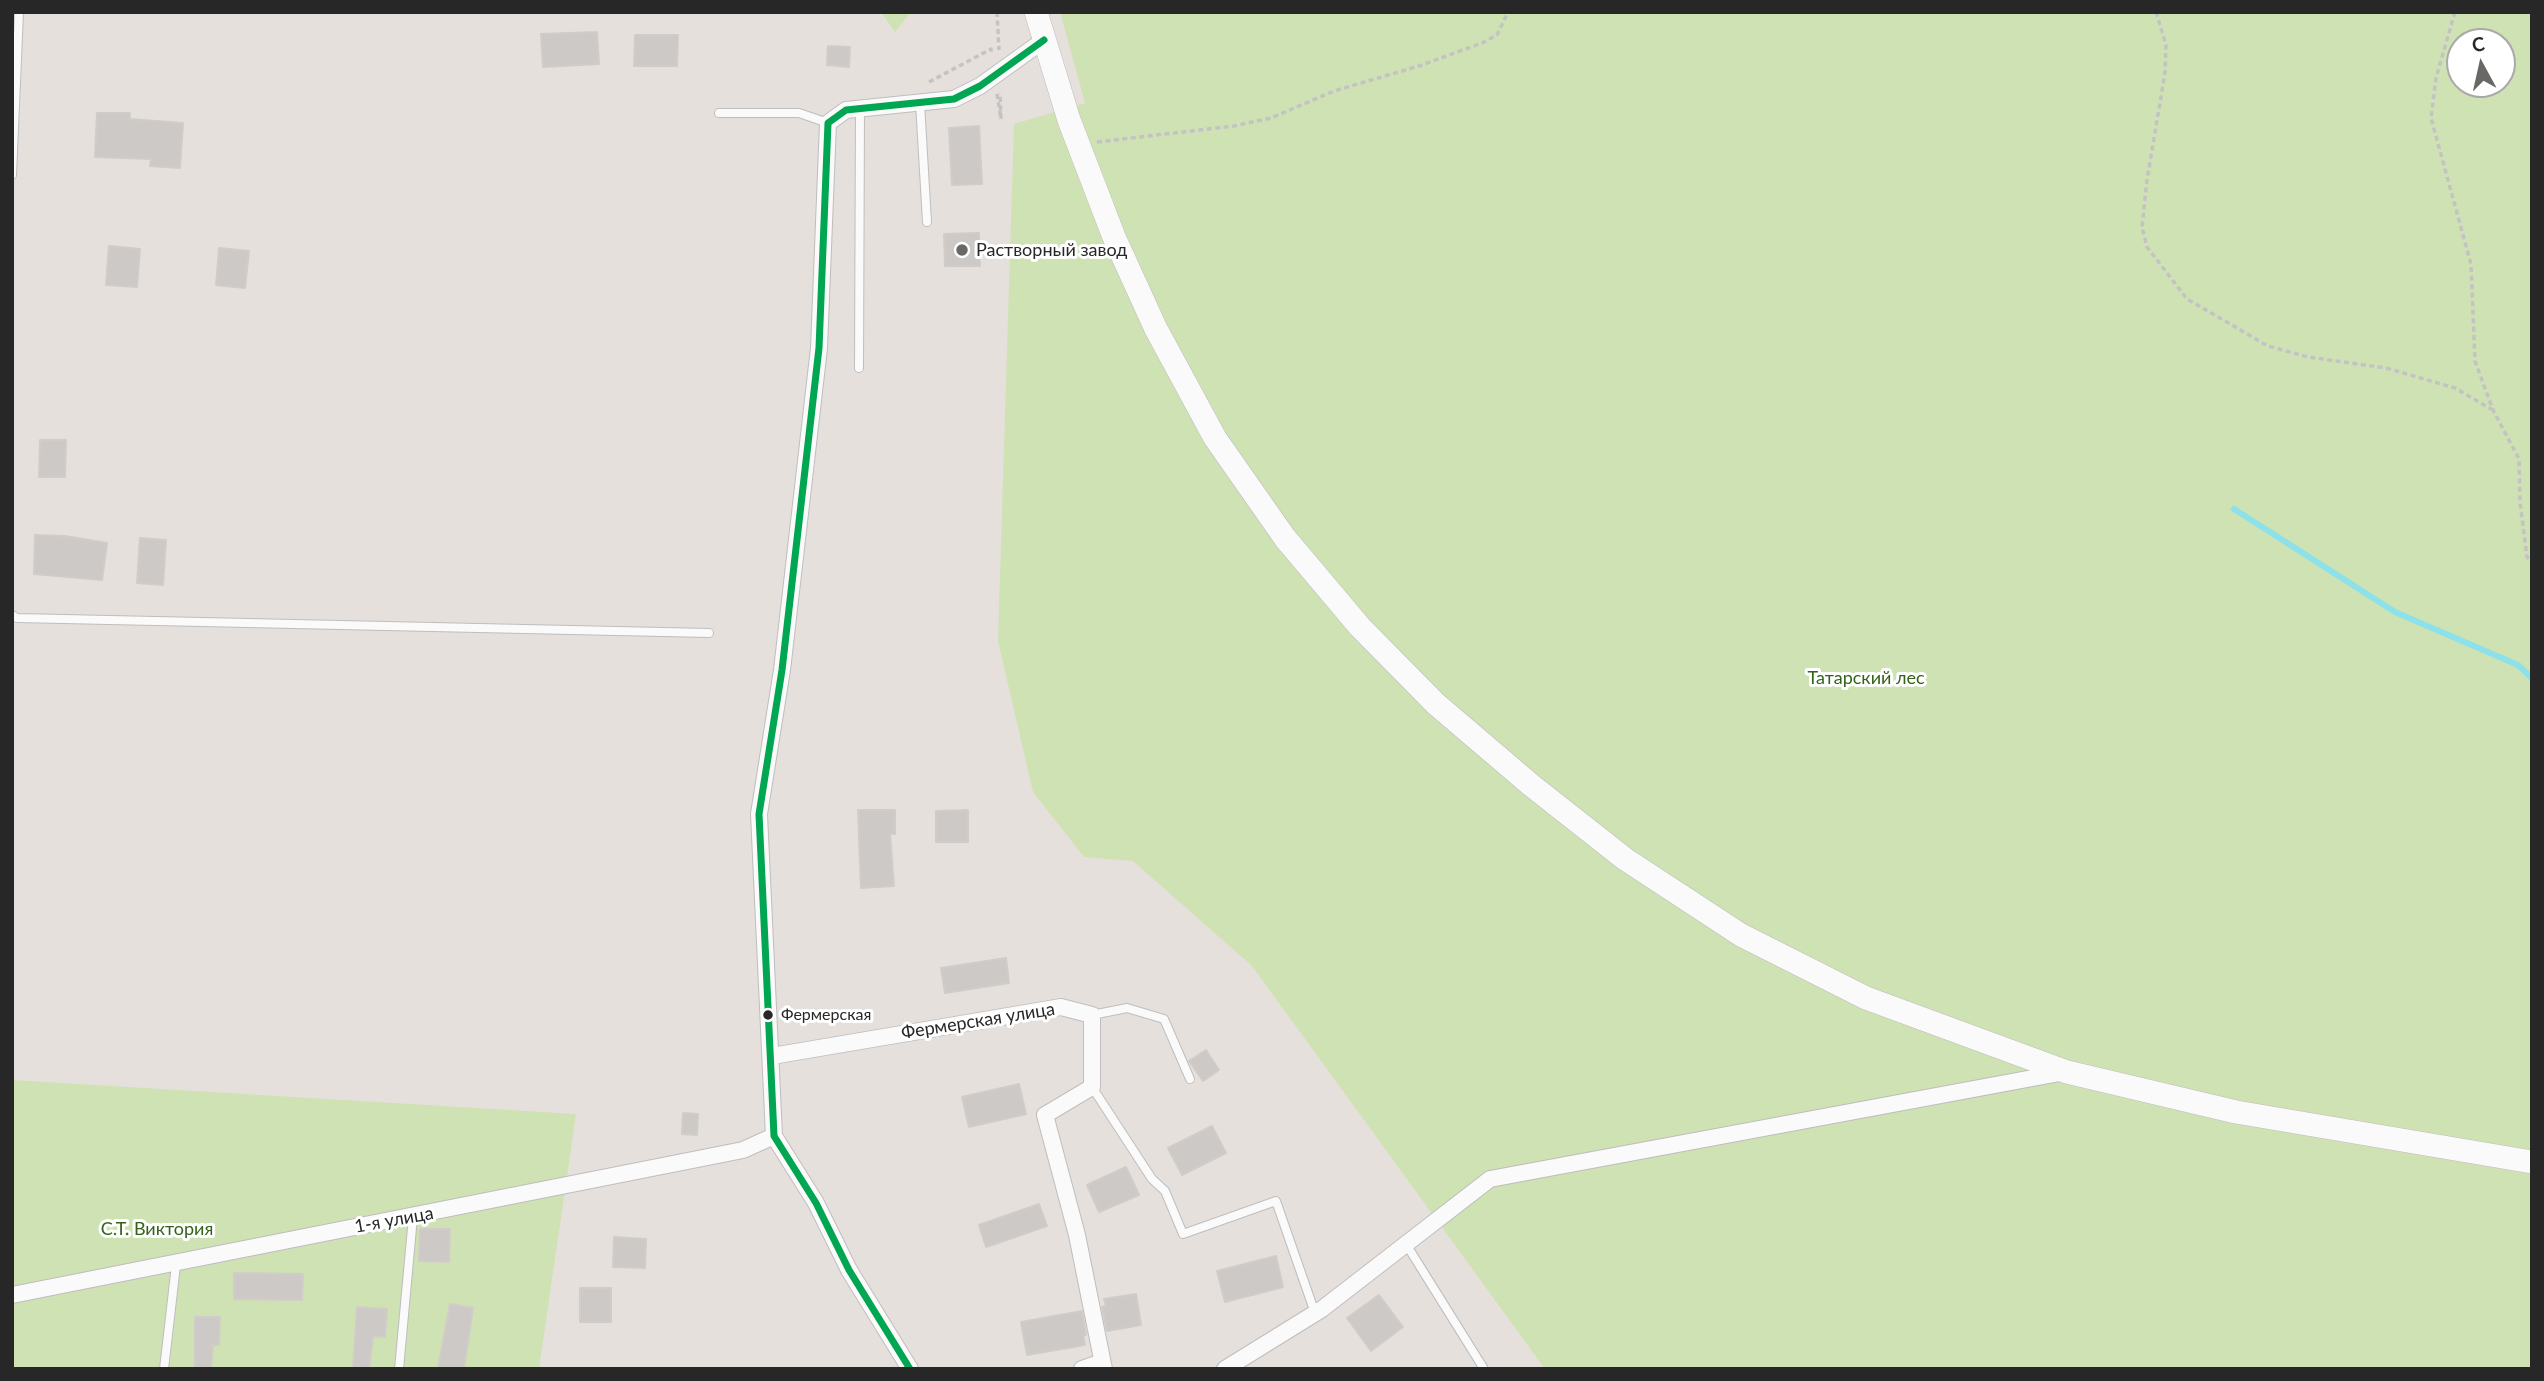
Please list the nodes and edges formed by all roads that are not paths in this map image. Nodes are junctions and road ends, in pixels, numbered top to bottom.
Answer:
1 (19, 12) edge
2 (1036, 12) edge
3 (1044, 40) junction
4 (920, 103) junction
5 (860, 107) junction
6 (719, 113) dead end
7 (828, 124) junction
8 (12, 175) edge
9 (927, 222) dead end
10 (859, 368) dead end
11 (12, 615) edge
12 (709, 633) dead end
13 (1092, 1015) junction
14 (772, 1056) junction
15 (2067, 1072) junction
16 (1190, 1079) dead end
17 (1092, 1087) junction
18 (774, 1136) junction
19 (2532, 1162) edge
20 (413, 1217) junction
21 (1405, 1244) junction
22 (176, 1265) junction
23 (12, 1295) edge
24 (1315, 1313) junction
25 (1103, 1365) edge
26 (164, 1369) edge
27 (399, 1369) edge
28 (910, 1369) edge
29 (1082, 1369) edge
30 (1226, 1369) edge
31 (1484, 1369) edge

1 - 8 lane
2 - 3 main road
3 - 4 street
3 - 15 main road
4 - 5 street
4 - 9 lane
5 - 7 street
5 - 10 lane
6 - 7 lane
7 - 14 street
11 - 12 lane
13 - 14 street, Фермерская улица
13 - 16 lane
13 - 17 street
14 - 18 street
15 - 19 main road
15 - 21 street
17 - 24 lane
17 - 25 street
18 - 20 street, 1-я улица
18 - 28 street
20 - 22 street, 1-я улица
20 - 27 lane
21 - 24 street
21 - 31 lane
22 - 23 street, 1-я улица
22 - 26 lane
24 - 30 street
25 - 29 street

